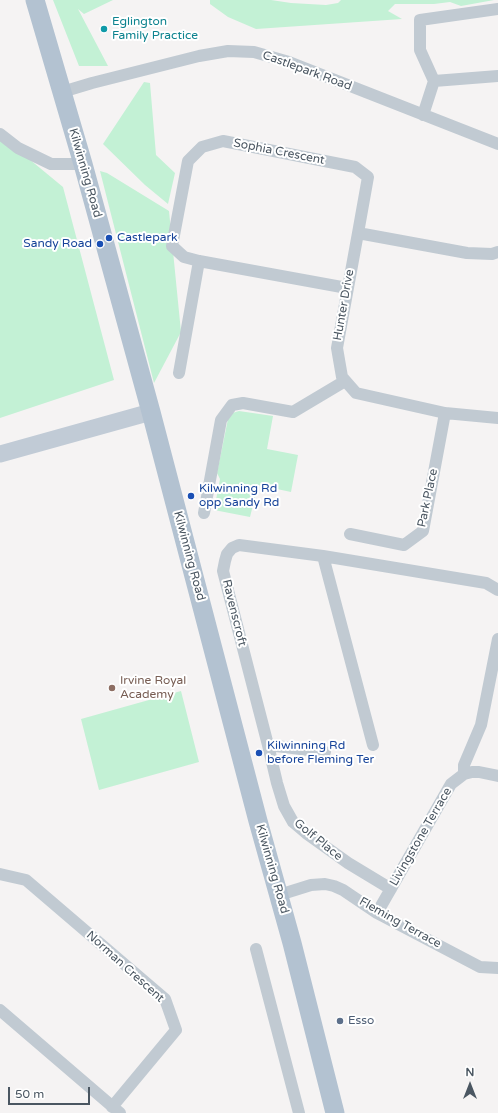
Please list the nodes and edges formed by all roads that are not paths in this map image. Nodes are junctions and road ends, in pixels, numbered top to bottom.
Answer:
1 (35, 0) edge
2 (498, 9) edge
3 (498, 76) edge
4 (434, 81) junction
5 (62, 92) junction
6 (423, 115) junction
7 (0, 134) edge
8 (498, 144) edge
9 (82, 164) junction
10 (358, 233) junction
11 (498, 252) edge
12 (199, 261) junction
13 (348, 288) junction
14 (179, 373) dead end
15 (345, 381) junction
16 (151, 412) junction
17 (445, 413) junction
18 (498, 418) edge
19 (0, 454) edge
20 (204, 513) dead end
21 (350, 534) dead end
22 (323, 556) junction
23 (498, 590) edge
24 (498, 639) edge
25 (372, 745) dead end
26 (268, 746) junction
27 (325, 752) dead end
28 (464, 774) junction
29 (498, 776) edge
30 (0, 874) edge
31 (390, 889) junction
32 (279, 895) junction
33 (377, 913) junction
34 (256, 949) dead end
35 (498, 968) edge
36 (0, 1010) edge
37 (116, 1110) edge
38 (299, 1113) edge
39 (335, 1113) edge

1 - 5 main road, Kilwinning Road
2 - 4 street
3 - 4 street
4 - 6 street
5 - 6 street, Castlepark Road
5 - 9 main road, Kilwinning Road
6 - 8 street, Castlepark Road
7 - 9 street
9 - 16 main road, Kilwinning Road
10 - 11 street
10 - 12 street, Sophia Crescent
10 - 13 street, Hunter Drive
12 - 13 street, Sophia Crescent
12 - 14 street
13 - 15 street, Hunter Drive
15 - 17 street
15 - 20 street
16 - 19 main road
16 - 32 main road, Kilwinning Road
17 - 18 street
17 - 21 street, Park Place
22 - 23 street, Ravenscroft
22 - 25 street
22 - 26 street, Ravenscroft
24 - 28 street
26 - 27 street
26 - 31 street, Golf Place
28 - 29 street
28 - 31 street, Livingstone Terrace
30 - 37 street, Norman Crescent
31 - 33 street, Livingstone Terrace
32 - 33 street, Fleming Terrace
32 - 39 main road, Kilwinning Road
33 - 35 street, Fleming Terrace
34 - 38 street
36 - 37 street

